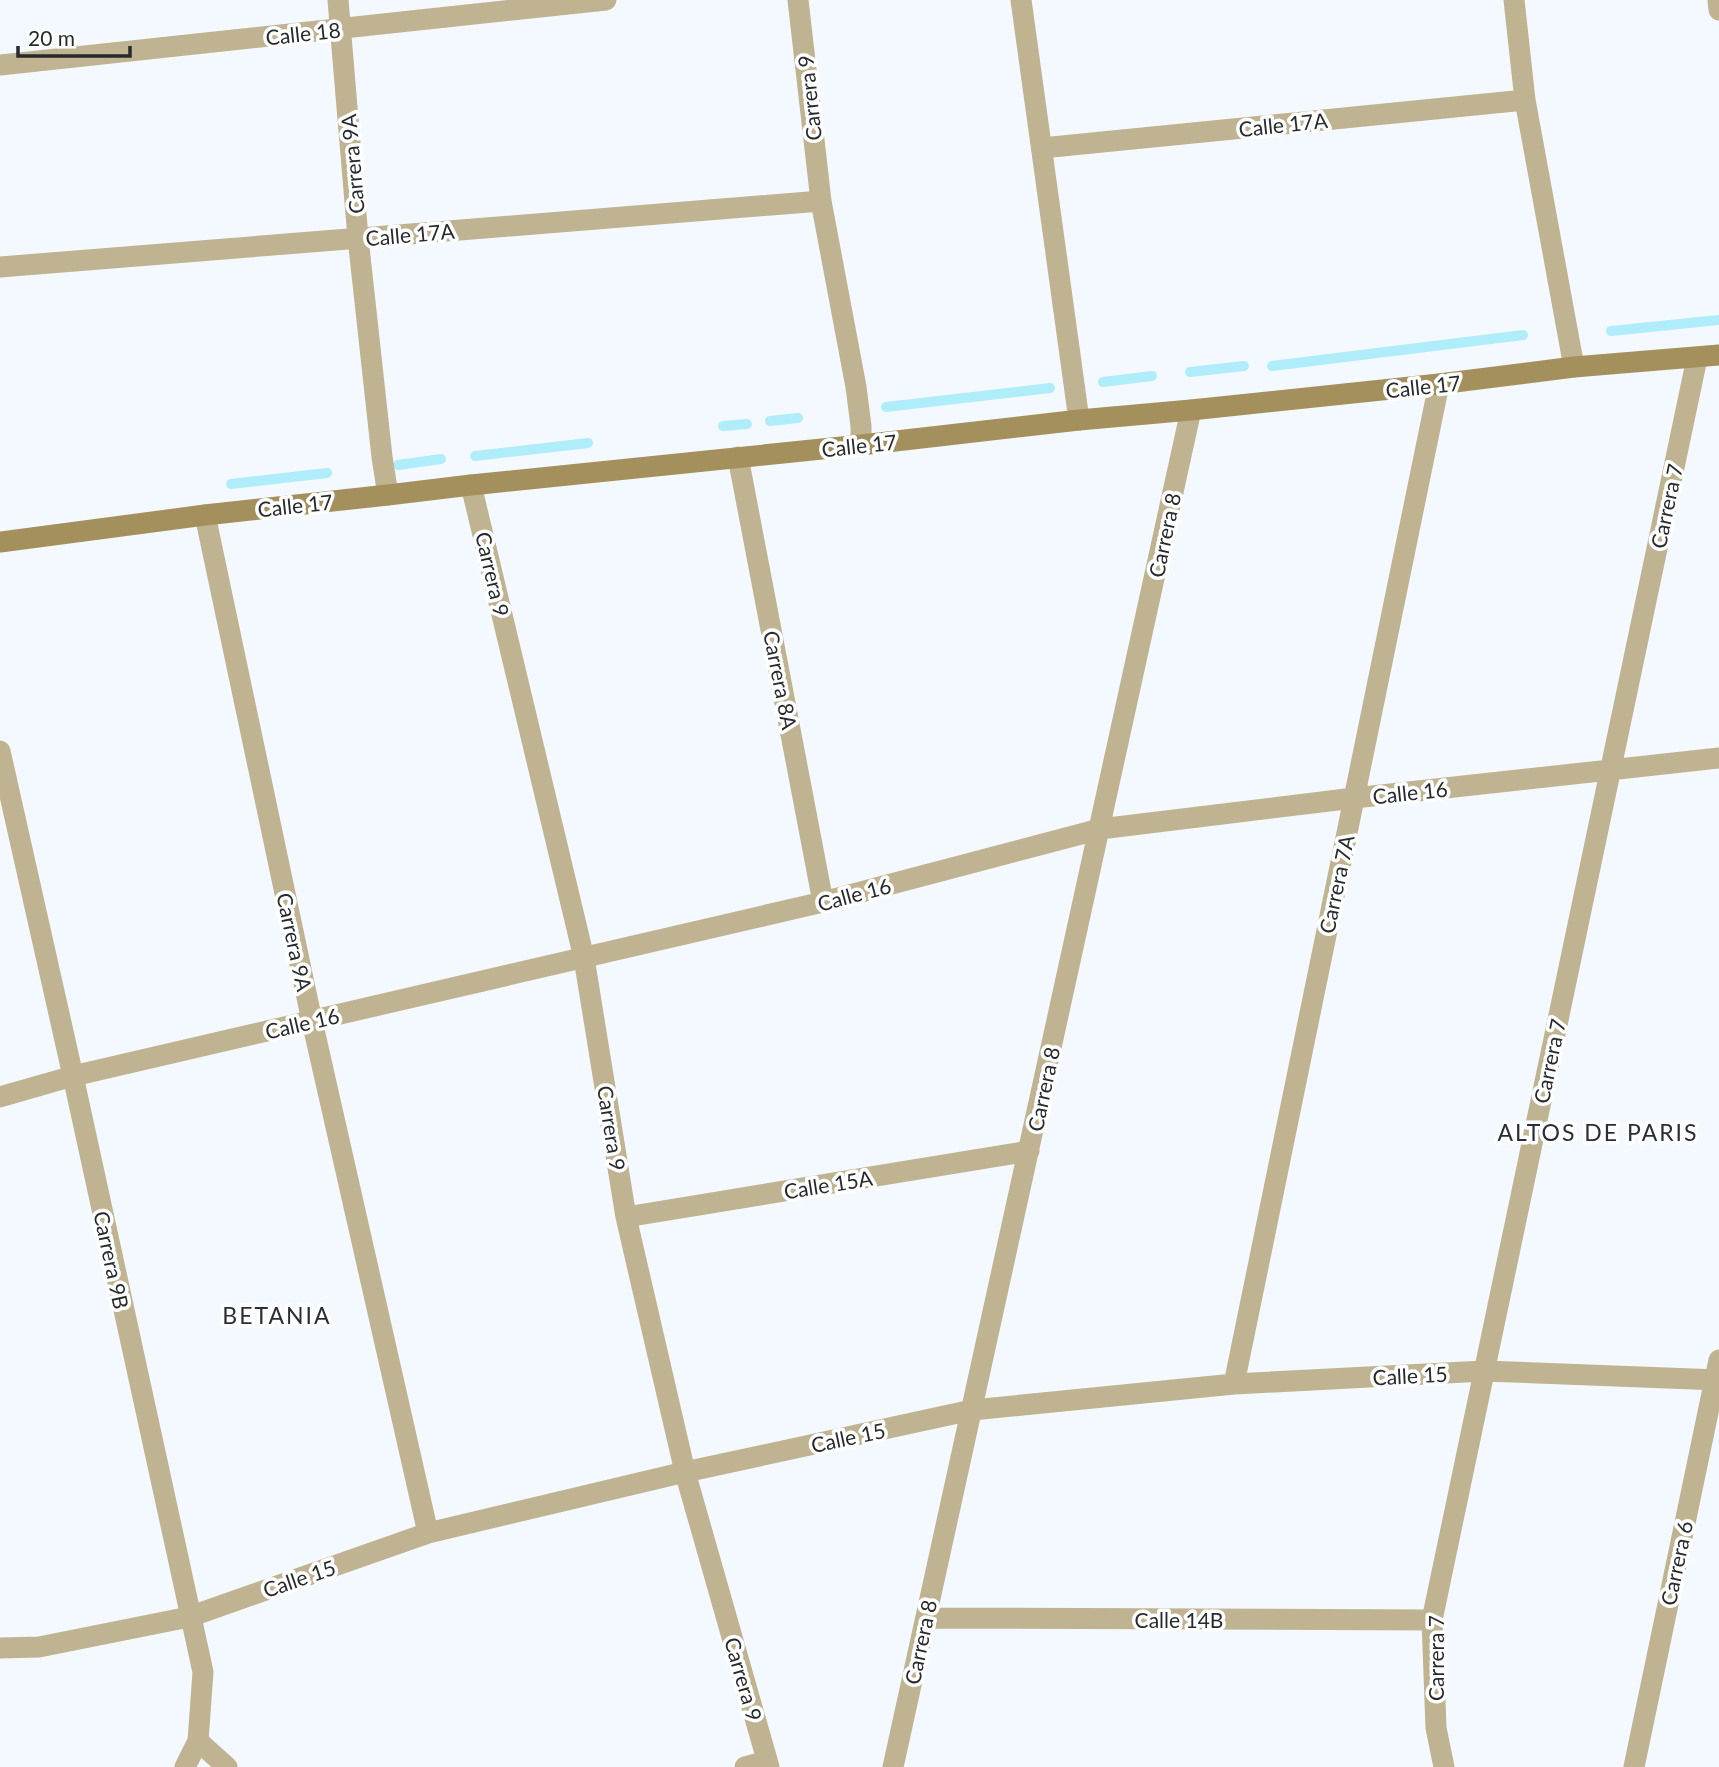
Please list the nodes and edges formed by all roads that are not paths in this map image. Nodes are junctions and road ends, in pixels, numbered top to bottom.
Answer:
1 (338, 0) edge
2 (606, 0) edge
3 (798, 0) edge
4 (1021, 0) edge
5 (1514, 0) edge
6 (1718, 0) edge
7 (1719, 10) edge
8 (340, 29) junction
9 (0, 65) edge
10 (1525, 100) junction
11 (1042, 148) junction
12 (821, 201) junction
13 (358, 238) junction
14 (0, 267) edge
15 (1719, 355) edge
16 (1697, 358) junction
17 (1574, 367) junction
18 (1439, 384) junction
19 (1191, 410) junction
20 (1078, 412) junction
21 (861, 435) junction
22 (738, 457) junction
23 (471, 485) junction
24 (387, 487) junction
25 (205, 514) junction
26 (0, 542) edge
27 (0, 751) edge
28 (1719, 758) edge
29 (1611, 770) junction
30 (1354, 798) junction
31 (7, 816) edge
32 (1100, 829) junction
33 (823, 902) junction
34 (584, 958) junction
35 (312, 1021) junction
36 (73, 1076) junction
37 (0, 1097) edge
38 (1029, 1151) junction
39 (626, 1217) junction
40 (1484, 1371) junction
41 (1718, 1373) edge
42 (1234, 1384) junction
43 (972, 1410) junction
44 (685, 1472) junction
45 (428, 1533) junction
46 (190, 1617) junction
47 (926, 1618) junction
48 (1432, 1620) junction
49 (0, 1648) edge
50 (198, 1741) junction
51 (768, 1764) edge
52 (185, 1767) edge
53 (227, 1767) edge
54 (745, 1767) edge
55 (893, 1767) edge
56 (1444, 1767) edge
57 (1634, 1767) edge

1 - 8 street, Carrera 9A
2 - 8 street, Calle 18
3 - 12 street, Carrera 9
4 - 11 street
5 - 10 street
6 - 7 street
8 - 9 street, Calle 18
8 - 13 street, Carrera 9A
10 - 11 street, Calle 17A
10 - 17 street
11 - 20 street
12 - 13 street, Calle 17A
12 - 21 street, Carrera 9
13 - 14 street, Calle 17A
13 - 24 street, Carrera 9A
15 - 16 main road, Calle 17
16 - 17 main road, Calle 17
16 - 29 street, Carrera 7
17 - 18 main road, Calle 17
18 - 19 main road, Calle 17
18 - 30 street, Carrera 7A
19 - 20 main road, Calle 17
19 - 32 street, Carrera 8
20 - 21 main road, Calle 17
21 - 22 main road, Calle 17
22 - 23 main road, Calle 17
22 - 33 street, Carrera 8A
23 - 24 main road, Calle 17
23 - 34 street, Carrera 9
24 - 25 main road, Calle 17
25 - 26 main road, Calle 17
25 - 35 street, Carrera 9A
27 - 31 street, Carrera 9B
28 - 29 street, Calle 16
29 - 30 street, Calle 16
29 - 40 street, Carrera 7
30 - 32 street, Calle 16
30 - 42 street, Carrera 7A
31 - 36 street, Carrera 9B
32 - 33 street, Calle 16
32 - 38 street, Carrera 8
33 - 34 street, Calle 16
34 - 35 street, Calle 16
34 - 39 street, Carrera 9
35 - 36 street, Calle 16
35 - 45 street, Carrera 9A
36 - 37 street, Calle 16
36 - 46 street, Carrera 9B
38 - 39 street, Calle 15A
38 - 43 street, Carrera 8
39 - 44 street, Carrera 9
40 - 41 street, Calle 15
40 - 42 street, Calle 15
40 - 48 street, Carrera 7
41 - 57 street, Carrera 6
42 - 43 street, Calle 15
43 - 44 street, Calle 15
43 - 47 street, Carrera 8
44 - 45 street, Calle 15
44 - 51 street, Carrera 9
45 - 46 street, Calle 15
46 - 49 street, Calle 15
46 - 50 street, Carrera 9B
47 - 48 street, Calle 14B
47 - 55 street, Carrera 8
48 - 56 street, Carrera 7
50 - 52 street, Carrera 9B
50 - 53 street
51 - 54 street

